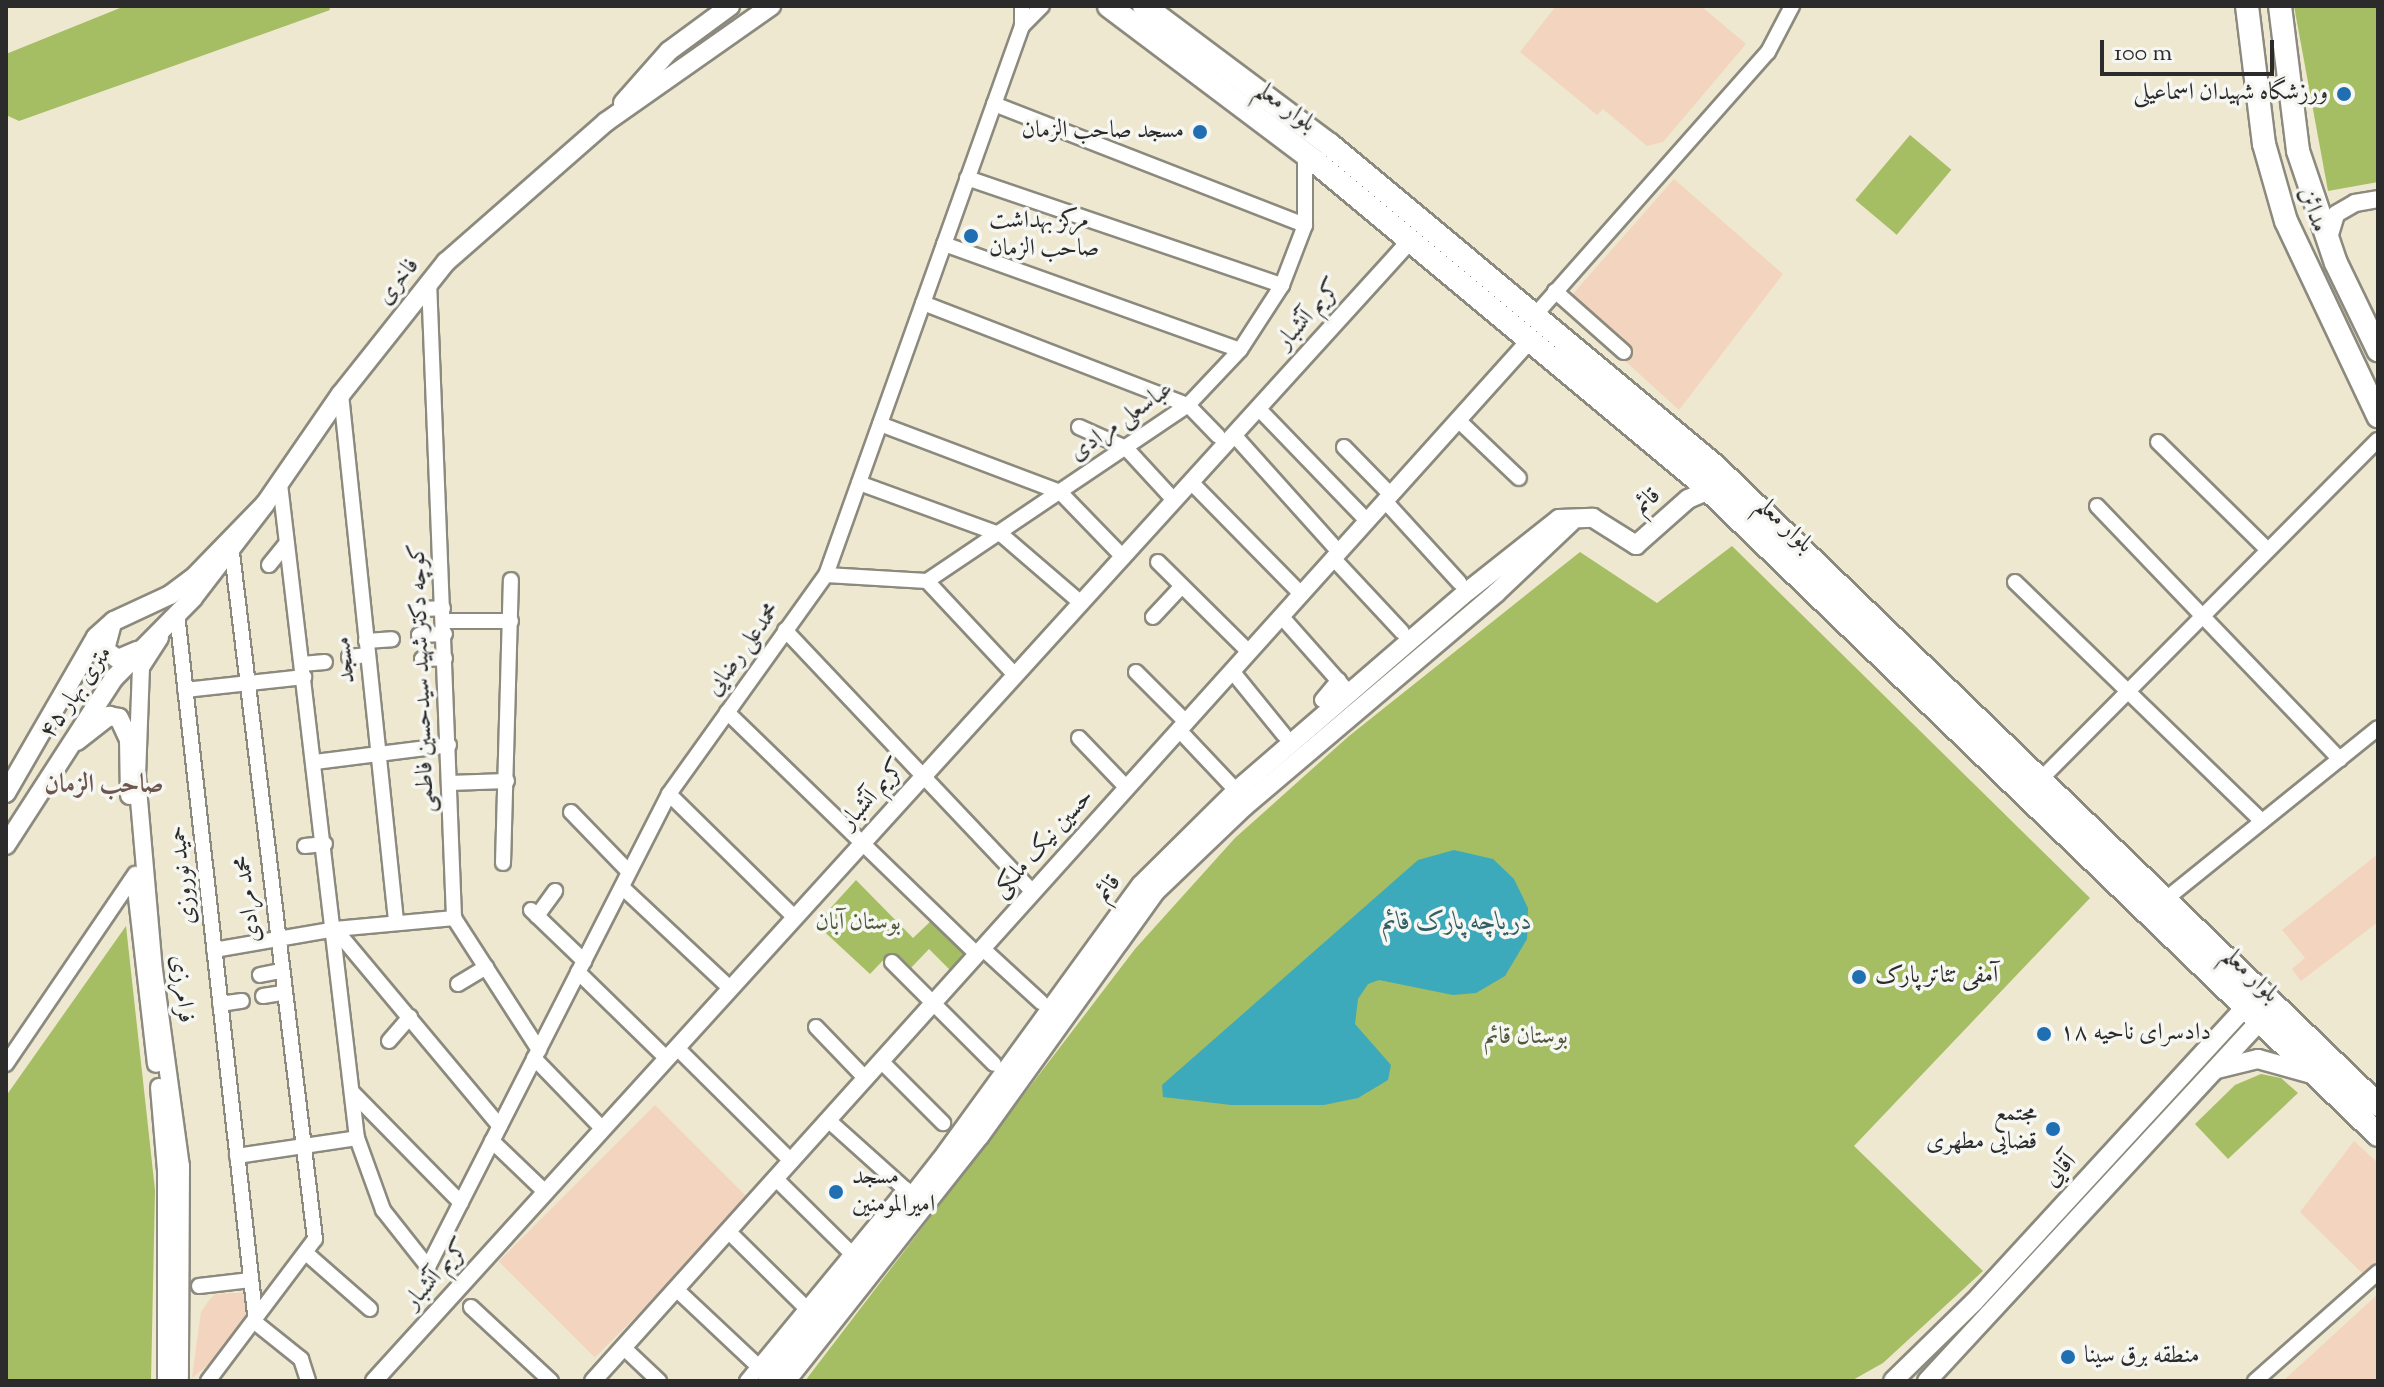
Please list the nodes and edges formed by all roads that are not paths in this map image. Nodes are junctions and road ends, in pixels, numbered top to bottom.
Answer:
1 (721, 6) edge
2 (730, 6) edge
3 (771, 6) edge
4 (1022, 6) edge
5 (1042, 6) edge
6 (1109, 6) edge
7 (1144, 6) edge
8 (1792, 6) edge
9 (2247, 6) edge
10 (2280, 6) edge
11 (708, 20) junction
12 (1022, 26) junction
13 (994, 104) junction
14 (606, 122) junction
15 (1305, 154) junction
16 (967, 178) junction
17 (2378, 199) edge
18 (1305, 225) junction
19 (2328, 241) junction
20 (1409, 242) junction
21 (944, 244) junction
22 (429, 281) junction
23 (1282, 285) junction
24 (1555, 291) junction
25 (923, 303) junction
26 (1536, 314) junction
27 (1530, 340) junction
28 (1240, 350) junction
29 (2378, 350) edge
30 (1624, 352) dead end
31 (341, 394) junction
32 (1188, 405) junction
33 (1258, 408) junction
34 (2378, 416) edge
35 (1458, 420) junction
36 (880, 424) junction
37 (1079, 427) dead end
38 (1226, 435) junction
39 (2378, 440) edge
40 (2158, 442) dead end
41 (1344, 447) dead end
42 (1126, 448) junction
43 (1519, 478) dead end
44 (1191, 482) junction
45 (859, 483) junction
46 (280, 484) junction
47 (1709, 490) junction
48 (1060, 492) junction
49 (1388, 498) junction
50 (1174, 500) junction
51 (265, 504) junction
52 (2097, 506) dead end
53 (1579, 515) junction
54 (1367, 521) junction
55 (1002, 535) junction
56 (287, 543) junction
57 (2268, 550) junction
58 (232, 553) junction
59 (1336, 555) junction
60 (1123, 557) junction
61 (1158, 562) dead end
62 (269, 565) dead end
63 (826, 575) junction
64 (511, 580) dead end
65 (927, 581) junction
66 (1459, 582) dead end
67 (2015, 582) dead end
68 (1182, 586) junction
69 (1301, 594) junction
70 (1081, 603) junction
71 (420, 609) dead end
72 (177, 614) junction
73 (2204, 615) junction
74 (1281, 616) junction
75 (1153, 617) dead end
76 (114, 621) junction
77 (444, 621) junction
78 (511, 621) junction
79 (785, 630) junction
80 (1402, 632) dead end
81 (419, 635) dead end
82 (392, 639) dead end
83 (367, 648) junction
84 (137, 651) junction
85 (1249, 652) junction
86 (349, 657) dead end
87 (445, 658) junction
88 (422, 659) dead end
89 (325, 662) dead end
90 (303, 671) junction
91 (1232, 671) junction
92 (1136, 672) dead end
93 (1015, 675) junction
94 (247, 682) junction
95 (185, 690) junction
96 (2127, 692) junction
97 (1322, 700) dead end
98 (727, 712) junction
99 (1182, 726) junction
100 (2378, 728) edge
101 (1284, 735) dead end
102 (1079, 738) dead end
103 (449, 745) junction
104 (378, 753) junction
105 (61, 757) junction
106 (2340, 759) junction
107 (315, 762) junction
108 (925, 774) junction
109 (507, 781) junction
110 (2038, 782) junction
111 (449, 783) junction
112 (1231, 785) dead end
113 (1127, 788) junction
114 (6, 793) edge
115 (669, 794) junction
116 (130, 795) joint
117 (571, 812) dead end
118 (2262, 821) junction
119 (863, 843) junction
120 (325, 844) junction
121 (6, 845) edge
122 (305, 846) dead end
123 (503, 863) dead end
124 (629, 872) junction
125 (135, 874) junction
126 (622, 887) junction
127 (555, 891) dead end
128 (1033, 892) junction
129 (2166, 899) junction
130 (454, 918) junction
131 (795, 918) junction
132 (396, 921) junction
133 (335, 929) junction
134 (276, 940) junction
135 (214, 950) junction
136 (980, 951) junction
137 (892, 962) dead end
138 (581, 966) junction
139 (486, 967) junction
140 (280, 971) junction
141 (260, 975) dead end
142 (458, 984) dead end
143 (2226, 988) junction
144 (731, 989) junction
145 (283, 993) junction
146 (263, 996) dead end
147 (2268, 997) junction
148 (242, 1001) dead end
149 (1041, 1002) dead end
150 (220, 1004) junction
151 (931, 1005) junction
152 (2252, 1014) junction
153 (410, 1017) junction
154 (816, 1027) dead end
155 (2225, 1029) junction
156 (389, 1041) dead end
157 (672, 1053) junction
158 (536, 1054) junction
159 (881, 1061) junction
160 (6, 1064) edge
161 (994, 1064) dead end
162 (2211, 1072) junction
163 (2312, 1074) junction
164 (865, 1078) junction
165 (353, 1092) junction
166 (2378, 1105) edge
167 (828, 1120) junction
168 (943, 1123) dead end
169 (599, 1125) dead end
170 (500, 1126) junction
171 (2378, 1135) edge
172 (357, 1138) junction
173 (492, 1141) junction
174 (303, 1146) junction
175 (237, 1156) junction
176 (791, 1161) junction
177 (775, 1178) junction
178 (541, 1188) dead end
179 (461, 1203) junction
180 (728, 1231) junction
181 (306, 1253) junction
182 (851, 1253) junction
183 (2378, 1272) edge
184 (251, 1280) junction
185 (199, 1286) dead end
186 (676, 1289) junction
187 (471, 1307) dead end
188 (806, 1308) junction
189 (370, 1309) dead end
190 (256, 1323) junction
191 (623, 1347) junction
192 (763, 1374) edge
193 (166, 1381) edge
194 (180, 1381) edge
195 (208, 1381) edge
196 (308, 1381) edge
197 (374, 1381) edge
198 (551, 1381) edge
199 (593, 1381) edge
200 (659, 1381) edge
201 (747, 1381) edge
202 (786, 1381) edge
203 (1893, 1381) edge
204 (1927, 1381) edge
205 (2255, 1381) edge

1 - 11 street
2 - 11 main road, فاخری
3 - 14 main road, فاخری
4 - 12 street
5 - 12 street
6 - 15 main road, بلوار معلم
7 - 26 main road, بلوار معلم
8 - 24 street
9 - 34 main road, مدائن
10 - 19 main road, مدائن
11 - 14 main road, فاخری
12 - 13 street, محمدعلی رضایی
13 - 16 street, محمدعلی رضایی
13 - 18 street
14 - 22 main road, فاخری
15 - 18 street, عباسعلی مرادی
15 - 20 main road, بلوار معلم
16 - 21 street, محمدعلی رضایی
16 - 23 street
17 - 19 street
18 - 23 street, عباسعلی مرادی
19 - 29 main road, مدائن
20 - 27 main road, بلوار معلم
20 - 33 street, کریم آتشبار
21 - 25 street, محمدعلی رضایی
21 - 28 street
22 - 31 main road, فاخری
22 - 77 street, کوچه دکتر شهید سیدحسین فاطمی
23 - 28 street, عباسعلی مرادی
24 - 26 street
24 - 30 street
25 - 32 street
25 - 36 street, محمدعلی رضایی
26 - 110 main road, بلوار معلم
27 - 35 street, حسین نیک ملکی
27 - 47 main road, بلوار معلم
28 - 32 street, عباسعلی مرادی
31 - 46 main road, فاخری
31 - 83 street, مسجد
32 - 38 street
32 - 42 street, عباسعلی مرادی
33 - 38 street, کریم آتشبار
33 - 54 street
35 - 43 street
35 - 49 street, حسین نیک ملکی
36 - 45 street, محمدعلی رضایی
36 - 48 street
37 - 42 street
38 - 44 street, کریم آتشبار
38 - 59 street
39 - 57 street
40 - 57 street
41 - 49 street
42 - 48 street, عباسعلی مرادی
42 - 50 street
44 - 50 street, کریم آتشبار
44 - 69 street
45 - 55 street
45 - 63 street, محمدعلی رضایی
46 - 51 main road, فاخری
46 - 56 street
47 - 53 main road, قائم
47 - 143 main road, بلوار معلم
48 - 55 street, عباسعلی مرادی
48 - 60 street
49 - 54 street, حسین نیک ملکی
49 - 66 street
50 - 60 street, کریم آتشبار
51 - 58 main road, فاخری
51 - 76 main road, فاخری
52 - 73 street
53 - 192 main road, قائم
53 - 202 main road, قائم
54 - 59 street, حسین نیک ملکی
55 - 65 street, عباسعلی مرادی
55 - 70 street
56 - 62 street
56 - 90 street
57 - 73 street
58 - 72 main road, فاخری
58 - 94 street, محمد مرادی
59 - 69 street, حسین نیک ملکی
59 - 80 street
60 - 70 street, کریم آتشبار
61 - 68 street
63 - 65 street
63 - 79 street, محمدعلی رضایی
64 - 78 street
65 - 93 street
67 - 96 street
68 - 75 street
68 - 85 street
69 - 74 street, حسین نیک ملکی
70 - 93 street, کریم آتشبار
71 - 77 street
72 - 84 main road, فاخری
72 - 95 street, حمید نوروزی
72 - 194 street, فرامرزی
73 - 96 street
73 - 106 street
74 - 85 street, حسین نیک ملکی
74 - 97 street
76 - 84 main road
76 - 114 main road, ۴۵ متری بهار
77 - 78 street
77 - 81 street
77 - 87 street, کوچه دکتر شهید سیدحسین فاطمی
78 - 109 street
79 - 98 street, محمدعلی رضایی
79 - 108 street
82 - 83 street
83 - 86 street
83 - 104 street, مسجد
84 - 105 main road, ۴۵ متری بهار
85 - 91 street, حسین نیک ملکی
87 - 88 street
87 - 103 street, کوچه دکتر شهید سیدحسین فاطمی
89 - 90 street
90 - 94 street
90 - 107 street
91 - 99 street, حسین نیک ملکی
91 - 101 street
92 - 99 street
93 - 108 street, کریم آتشبار
94 - 95 street
94 - 134 street, محمد مرادی
95 - 135 street, حمید نوروزی
96 - 110 street
96 - 118 street
98 - 115 street, محمدعلی رضایی
98 - 119 street
99 - 112 street
99 - 113 street, حسین نیک ملکی
100 - 106 street
102 - 113 street
103 - 104 street
103 - 111 street, کوچه دکتر شهید سیدحسین فاطمی
104 - 107 street
104 - 132 street, مسجد
105 - 116 main road
105 - 121 main road, ۴۵ متری بهار
106 - 118 street
107 - 120 street
108 - 119 street, کریم آتشبار
108 - 128 street
109 - 111 street
109 - 123 street
110 - 129 main road, بلوار معلم
111 - 130 street, کوچه دکتر شهید سیدحسین فاطمی
113 - 128 street, حسین نیک ملکی
115 - 124 street, محمدعلی رضایی
115 - 131 street
116 - 125 street, فرامرزی
117 - 124 street
118 - 129 street
119 - 131 street, کریم آتشبار
119 - 136 street
120 - 122 street
120 - 133 street
124 - 126 street, محمدعلی رضایی
125 - 160 street
125 - 193 street, فرامرزی
126 - 138 street, محمدعلی رضایی
126 - 144 street
127 - 138 street
128 - 136 street, حسین نیک ملکی
129 - 147 main road, بلوار معلم
130 - 132 street
130 - 139 street
131 - 144 street, کریم آتشبار
132 - 133 street
133 - 134 street
133 - 153 street
133 - 165 street
134 - 135 street
134 - 140 street, محمد مرادی
135 - 150 street, حمید نوروزی
136 - 149 street
136 - 151 street, حسین نیک ملکی
137 - 151 street
138 - 157 street
138 - 158 street, محمدعلی رضایی
139 - 142 street
139 - 158 street
140 - 141 street
140 - 145 street, محمد مرادی
143 - 152 main road, بلوار معلم
143 - 155 main road
144 - 157 street, کریم آتشبار
145 - 146 street
145 - 174 street, محمد مرادی
147 - 152 main road, آقایی
147 - 166 main road, بلوار معلم
148 - 150 street
150 - 175 street, حمید نوروزی
151 - 159 street, حسین نیک ملکی
151 - 161 street
152 - 155 main road, آقایی
152 - 162 main road, آقایی
152 - 163 main road, بلوار معلم
153 - 156 street
153 - 170 street
154 - 164 street
155 - 203 main road, آقایی
157 - 176 street
157 - 197 street, کریم آتشبار
158 - 169 street
158 - 170 street, محمدعلی رضایی
159 - 164 street, حسین نیک ملکی
159 - 168 street
162 - 163 main road
162 - 204 main road, آقایی
163 - 171 main road, بلوار معلم
164 - 167 street, حسین نیک ملکی
165 - 172 street
165 - 179 street
167 - 176 street, حسین نیک ملکی
167 - 182 street
170 - 173 street, محمدعلی رضایی
172 - 174 street
172 - 179 street, محمدعلی رضایی
173 - 178 street
173 - 179 street, محمدعلی رضایی
174 - 175 street
174 - 181 street, محمد مرادی
175 - 184 street, حمید نوروزی
176 - 177 street, حسین نیک ملکی
177 - 180 street, حسین نیک ملکی
177 - 182 street
180 - 186 street, حسین نیک ملکی
180 - 188 street
181 - 189 street
181 - 190 street
182 - 188 street
183 - 205 street
184 - 185 street
184 - 190 street, حمید نوروزی
186 - 191 street, حسین نیک ملکی
186 - 192 street
187 - 198 street
188 - 192 street
190 - 195 street
190 - 196 street
191 - 199 street, حسین نیک ملکی
191 - 200 street
192 - 201 street

